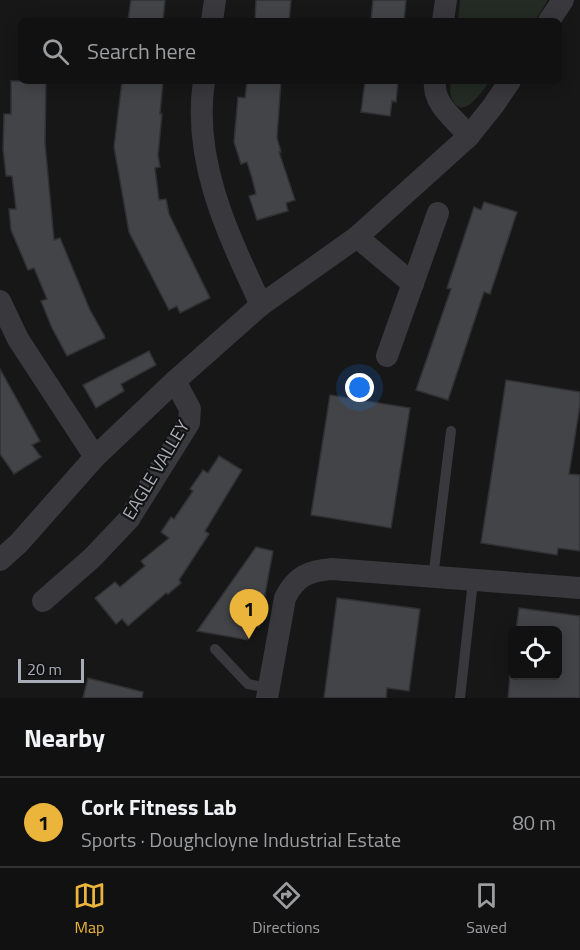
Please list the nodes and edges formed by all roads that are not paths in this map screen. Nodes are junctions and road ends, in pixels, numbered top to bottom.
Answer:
1 (215, 0) edge
2 (446, 0) edge
3 (563, 0) edge
4 (212, 18) edge
5 (443, 18) edge
6 (551, 18) edge
7 (204, 84) edge
8 (434, 84) edge
9 (508, 84) edge
10 (469, 136) junction
11 (438, 213) dead end
12 (357, 237) junction
13 (413, 284) junction
14 (0, 301) edge
15 (261, 305) junction
16 (387, 356) dead end
17 (175, 381) junction
18 (451, 431) dead end
19 (95, 457) junction
20 (0, 560) edge
21 (433, 578) junction
22 (473, 581) junction
23 (580, 588) edge
24 (43, 601) dead end
25 (215, 649) dead end
26 (268, 693) edge
27 (460, 698) edge

1 - 4 street
2 - 5 street
3 - 6 street
7 - 15 street
8 - 10 street
9 - 10 street, EAGLE VALLEY
10 - 12 street, EAGLE VALLEY
11 - 13 street
12 - 13 street
12 - 15 street, EAGLE VALLEY
13 - 16 street
14 - 19 street
15 - 17 street, EAGLE VALLEY
17 - 19 street, EAGLE VALLEY
17 - 24 street, EAGLE VALLEY
18 - 21 lane
19 - 20 street, EAGLE VALLEY
21 - 22 street
21 - 26 street
22 - 23 street
22 - 27 lane
25 - 26 lane

